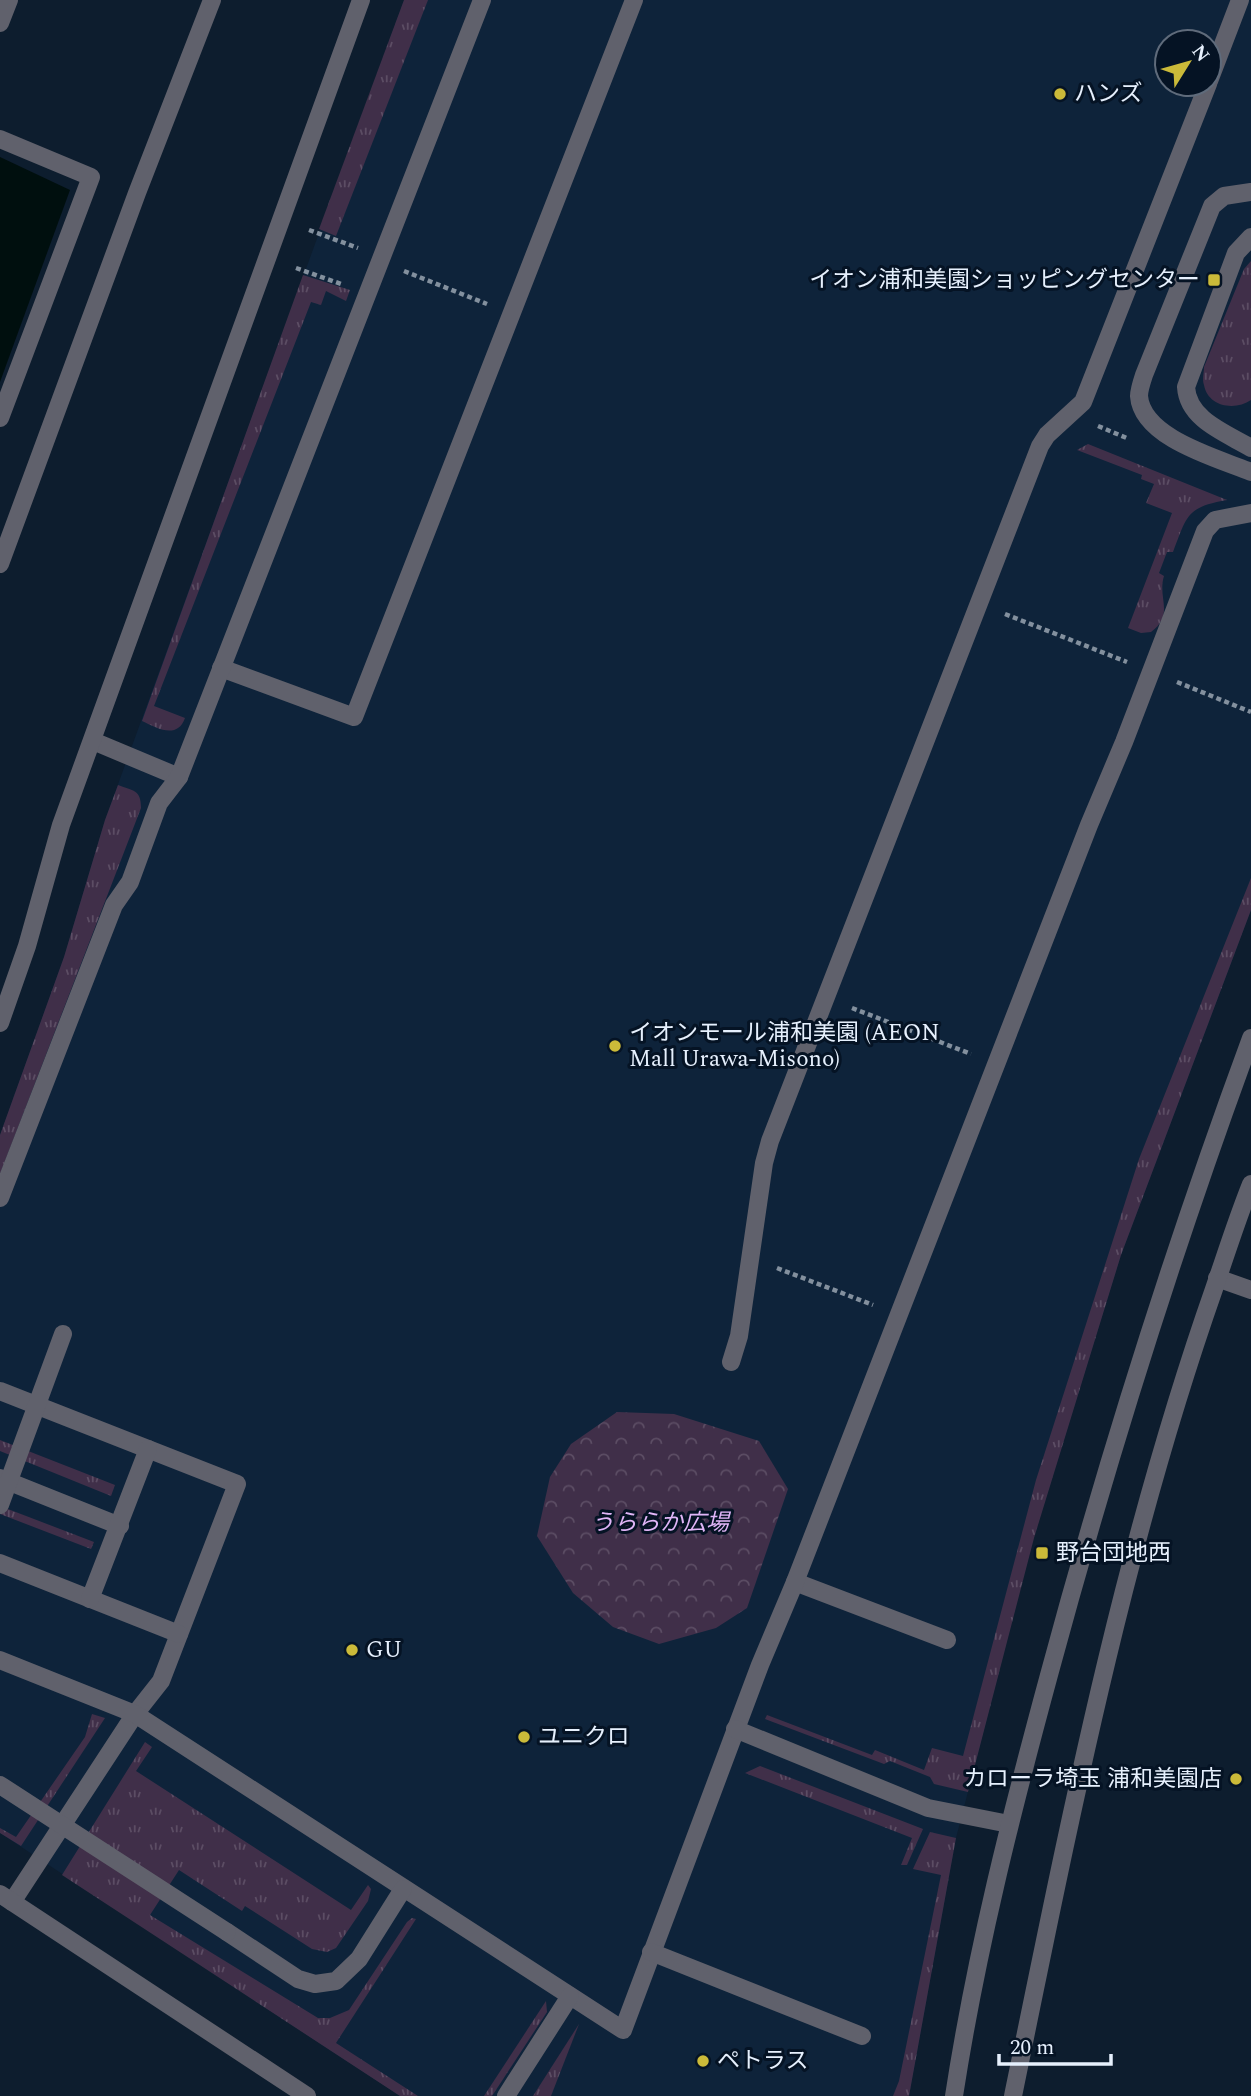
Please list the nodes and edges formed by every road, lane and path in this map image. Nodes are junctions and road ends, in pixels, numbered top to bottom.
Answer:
1 (9, 0) edge
2 (212, 0) edge
3 (362, 0) edge
4 (482, 0) edge
5 (634, 0) edge
6 (1240, 0) edge
7 (0, 23) edge
8 (1223, 44) edge
9 (1202, 98) edge
10 (0, 139) edge
11 (1251, 192) edge
12 (309, 230) dead end
13 (1251, 237) edge
14 (365, 251) dead end
15 (393, 267) dead end
16 (495, 307) dead end
17 (0, 418) edge
18 (1088, 432) dead end
19 (1137, 442) dead end
20 (1251, 449) edge
21 (1251, 472) edge
22 (1251, 513) edge
23 (0, 564) edge
24 (221, 668) junction
25 (93, 741) junction
26 (178, 776) junction
27 (844, 1005) dead end
28 (0, 1023) edge
29 (1251, 1038) edge
30 (996, 1063) junction
31 (1251, 1184) edge
32 (0, 1198) edge
33 (768, 1265) dead end
34 (1217, 1278) junction
35 (1251, 1290) edge
36 (898, 1315) junction
37 (63, 1334) dead end
38 (731, 1362) dead end
39 (0, 1391) edge
40 (148, 1449) junction
41 (0, 1478) edge
42 (0, 1504) edge
43 (120, 1526) junction
44 (0, 1563) edge
45 (794, 1581) junction
46 (90, 1599) junction
47 (179, 1634) junction
48 (947, 1640) dead end
49 (0, 1660) edge
50 (135, 1714) junction
51 (735, 1729) junction
52 (0, 1785) edge
53 (1009, 1824) junction
54 (403, 1889) junction
55 (6, 1898) edge
56 (651, 1952) junction
57 (570, 1996) junction
58 (862, 2036) dead end
59 (307, 2096) edge
60 (506, 2096) edge
61 (954, 2096) edge
62 (1013, 2096) edge

1 - 7 street
2 - 23 street
3 - 25 street
4 - 24 street
5 - 24 street
6 - 8 street
9 - 38 street
10 - 17 street
11 - 21 street
12 - 14 path
13 - 20 street
15 - 16 path
18 - 19 path
22 - 30 street
24 - 26 street
25 - 26 street
25 - 28 street
26 - 32 street
27 - 30 path
29 - 53 street
30 - 36 street
31 - 34 street
33 - 36 path
34 - 35 street
34 - 62 street
36 - 45 street
37 - 42 street, bridge
39 - 40 street
40 - 43 street
40 - 47 street
41 - 43 street
43 - 46 street
44 - 46 street
45 - 48 street
45 - 51 street
46 - 47 street
47 - 50 street
49 - 50 street
50 - 54 street
50 - 55 street
51 - 53 street
51 - 56 street
52 - 54 street, bridge
53 - 61 street
54 - 57 street
55 - 59 street
56 - 57 street
56 - 58 street
57 - 60 street

